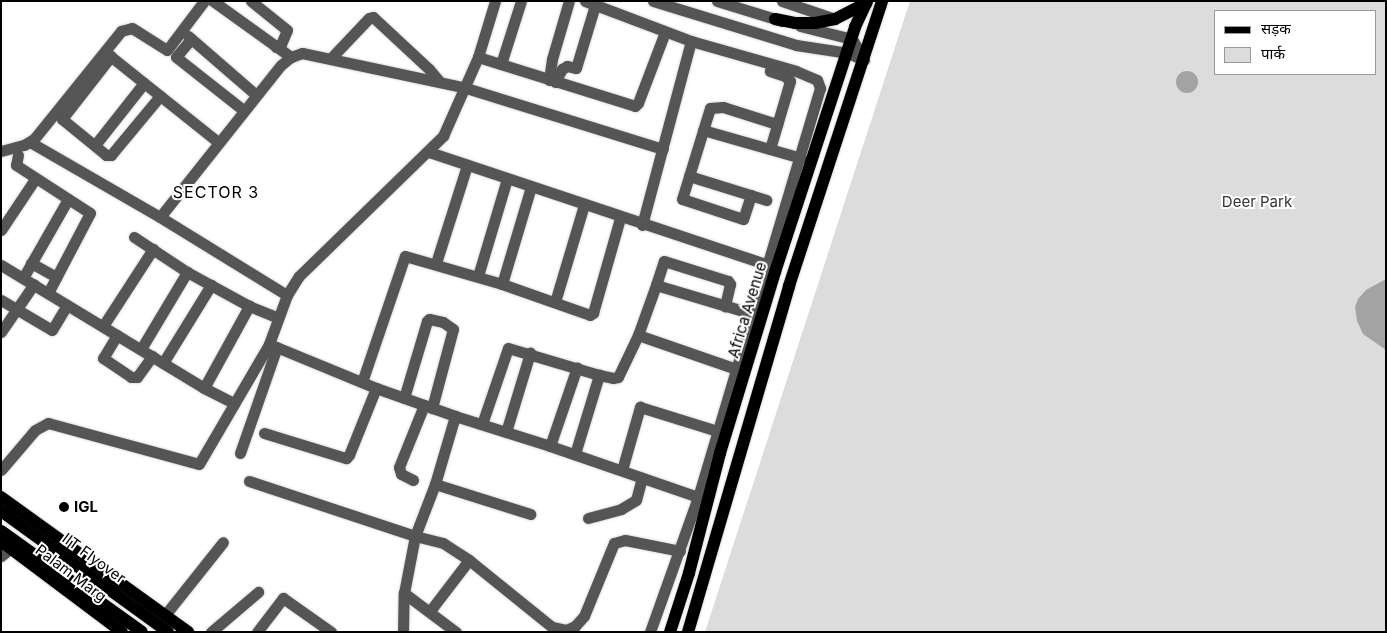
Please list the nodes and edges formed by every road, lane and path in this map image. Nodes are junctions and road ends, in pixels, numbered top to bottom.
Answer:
1 (204, 1) edge
2 (213, 1) edge
3 (251, 1) edge
4 (495, 1) edge
5 (521, 1) edge
6 (569, 1) edge
7 (653, 1) edge
8 (717, 1) edge
9 (782, 1) edge
10 (882, 1) edge
11 (867, 2) edge
12 (590, 3) edge
13 (835, 19) junction
14 (775, 20) junction
15 (665, 32) junction
16 (852, 39) junction
17 (695, 46) junction
18 (276, 47) junction
19 (848, 54) junction
20 (291, 56) junction
21 (478, 57) junction
22 (331, 58) junction
23 (864, 60) junction
24 (501, 64) junction
25 (439, 81) junction
26 (552, 81) junction
27 (144, 83) junction
28 (466, 88) junction
29 (256, 95) junction
30 (160, 96) junction
31 (243, 110) junction
32 (778, 124) junction
33 (703, 130) junction
34 (30, 142) junction
35 (218, 142) junction
36 (95, 145) junction
37 (662, 149) junction
38 (770, 149) junction
39 (1, 152) edge
40 (429, 152) junction
41 (18, 156) dead end
42 (800, 158) junction
43 (467, 165) junction
44 (689, 176) junction
45 (34, 179) junction
46 (507, 179) junction
47 (530, 187) junction
48 (751, 195) junction
49 (68, 199) junction
50 (766, 200) dead end
51 (584, 205) junction
52 (160, 217) junction
53 (620, 218) junction
54 (642, 225) junction
55 (1, 230) edge
56 (134, 237) dead end
57 (153, 249) junction
58 (436, 263) junction
59 (31, 264) junction
60 (1, 265) edge
61 (768, 265) junction
62 (187, 272) junction
63 (478, 276) junction
64 (23, 278) junction
65 (56, 278) junction
66 (34, 284) junction
67 (502, 284) junction
68 (211, 285) junction
69 (656, 285) junction
70 (48, 293) junction
71 (287, 295) junction
72 (1, 300) edge
73 (555, 302) junction
74 (67, 305) junction
75 (249, 306) junction
76 (725, 306) junction
77 (18, 310) junction
78 (753, 314) junction
79 (278, 318) junction
80 (103, 326) junction
81 (1, 332) edge
82 (116, 335) junction
83 (638, 335) junction
84 (273, 346) junction
85 (140, 349) junction
86 (530, 353) junction
87 (152, 356) junction
88 (163, 363) junction
89 (578, 367) junction
90 (736, 369) junction
91 (599, 375) junction
92 (362, 382) junction
93 (204, 388) junction
94 (376, 388) junction
95 (404, 398) junction
96 (234, 403) junction
97 (428, 406) junction
98 (455, 416) junction
99 (482, 424) junction
100 (718, 431) junction
101 (506, 432) junction
102 (264, 433) dead end
103 (550, 446) junction
104 (240, 453) dead end
105 (575, 454) junction
106 (1, 470) edge
107 (622, 470) junction
108 (642, 478) junction
109 (413, 480) dead end
110 (249, 481) dead end
111 (435, 484) junction
112 (1, 497) edge
113 (698, 497) junction
114 (1, 511) edge
115 (530, 514) dead end
116 (588, 518) dead end
117 (1, 531) edge
118 (416, 536) junction
119 (223, 542) dead end
120 (4, 548) edge
121 (680, 551) junction
122 (468, 560) junction
123 (258, 592) dead end
124 (404, 593) junction
125 (430, 611) junction
126 (166, 615) junction
127 (122, 632) edge
128 (142, 632) edge
129 (168, 632) edge
130 (188, 632) edge
131 (211, 632) edge
132 (257, 632) edge
133 (331, 632) edge
134 (403, 632) edge
135 (456, 632) edge
136 (650, 632) edge
137 (670, 632) edge
138 (688, 632) edge

1 - 34 street
2 - 18 street
3 - 18 street
4 - 21 street
5 - 24 street
6 - 26 street
7 - 19 street
8 - 14 street
9 - 13 street
10 - 23 main road
11 - 13 main road
11 - 16 main road, Africa Avenue
12 - 15 street
12 - 26 street
13 - 14 main road
14 - 16 street
15 - 17 street
15 - 26 street
16 - 19 main road, Africa Avenue
16 - 23 street
17 - 32 street
17 - 37 street
17 - 42 street
18 - 20 street
19 - 23 street
19 - 137 main road, Africa Avenue
20 - 22 street
20 - 29 street
21 - 24 street
21 - 28 street
22 - 25 street
22 - 25 street
23 - 138 main road
24 - 26 street
25 - 28 street
27 - 30 street
27 - 36 street
27 - 36 street
28 - 37 street
28 - 40 street
29 - 31 street
29 - 31 street
30 - 35 street
30 - 36 street
31 - 35 street
32 - 33 street
32 - 38 street
33 - 38 street
33 - 44 street
34 - 39 street
34 - 52 street
35 - 52 street
37 - 54 street
38 - 42 street
40 - 43 street
40 - 71 street
41 - 45 street
42 - 61 street
43 - 46 street
43 - 58 street
44 - 48 street
44 - 48 street
45 - 49 street
45 - 55 street
46 - 47 street
46 - 63 street
47 - 51 street
47 - 67 street
48 - 50 street
49 - 59 street
49 - 65 street
51 - 53 street
51 - 73 street
52 - 71 street
53 - 54 street
53 - 73 street
54 - 61 street
56 - 57 street
57 - 62 street
57 - 80 street
58 - 63 street
58 - 92 street
59 - 64 street
59 - 65 street
60 - 64 street
61 - 78 street
62 - 68 street
62 - 85 street
63 - 67 street
64 - 66 street
65 - 70 street
66 - 70 street
66 - 77 street
67 - 73 street
68 - 75 street
68 - 88 street
69 - 76 street
69 - 76 street
69 - 83 street
70 - 74 street
71 - 79 street
72 - 77 street
74 - 77 street
74 - 80 street
75 - 79 street
75 - 93 street
76 - 78 street
77 - 81 street
78 - 90 street
79 - 84 street
80 - 82 street
82 - 85 street
82 - 87 street
83 - 90 street
83 - 91 street
84 - 92 street
84 - 96 street
84 - 104 street
85 - 87 street
86 - 89 street
86 - 99 street
86 - 101 street
87 - 88 street
88 - 93 street
89 - 91 street
89 - 103 street
90 - 100 street
91 - 105 street
92 - 94 street
93 - 96 street
94 - 95 street
94 - 102 street
95 - 97 street
95 - 97 street
96 - 106 street
97 - 98 street
97 - 109 street
98 - 99 street
98 - 111 street
99 - 101 street
100 - 107 street
100 - 113 street
101 - 103 street
103 - 105 street
105 - 107 street
107 - 108 street
108 - 113 street
108 - 116 street
110 - 118 street
111 - 115 street
111 - 118 street
112 - 126 main road, Palam Marg
113 - 121 street
114 - 129 main road, IIT Flyover
117 - 128 main road, IIT Flyover
118 - 122 street
118 - 124 street
119 - 126 street
120 - 127 main road, Palam Marg
121 - 122 street
121 - 136 street
122 - 125 street
123 - 131 street
124 - 125 street
124 - 134 street
125 - 135 street
126 - 130 main road, Palam Marg
132 - 133 street

